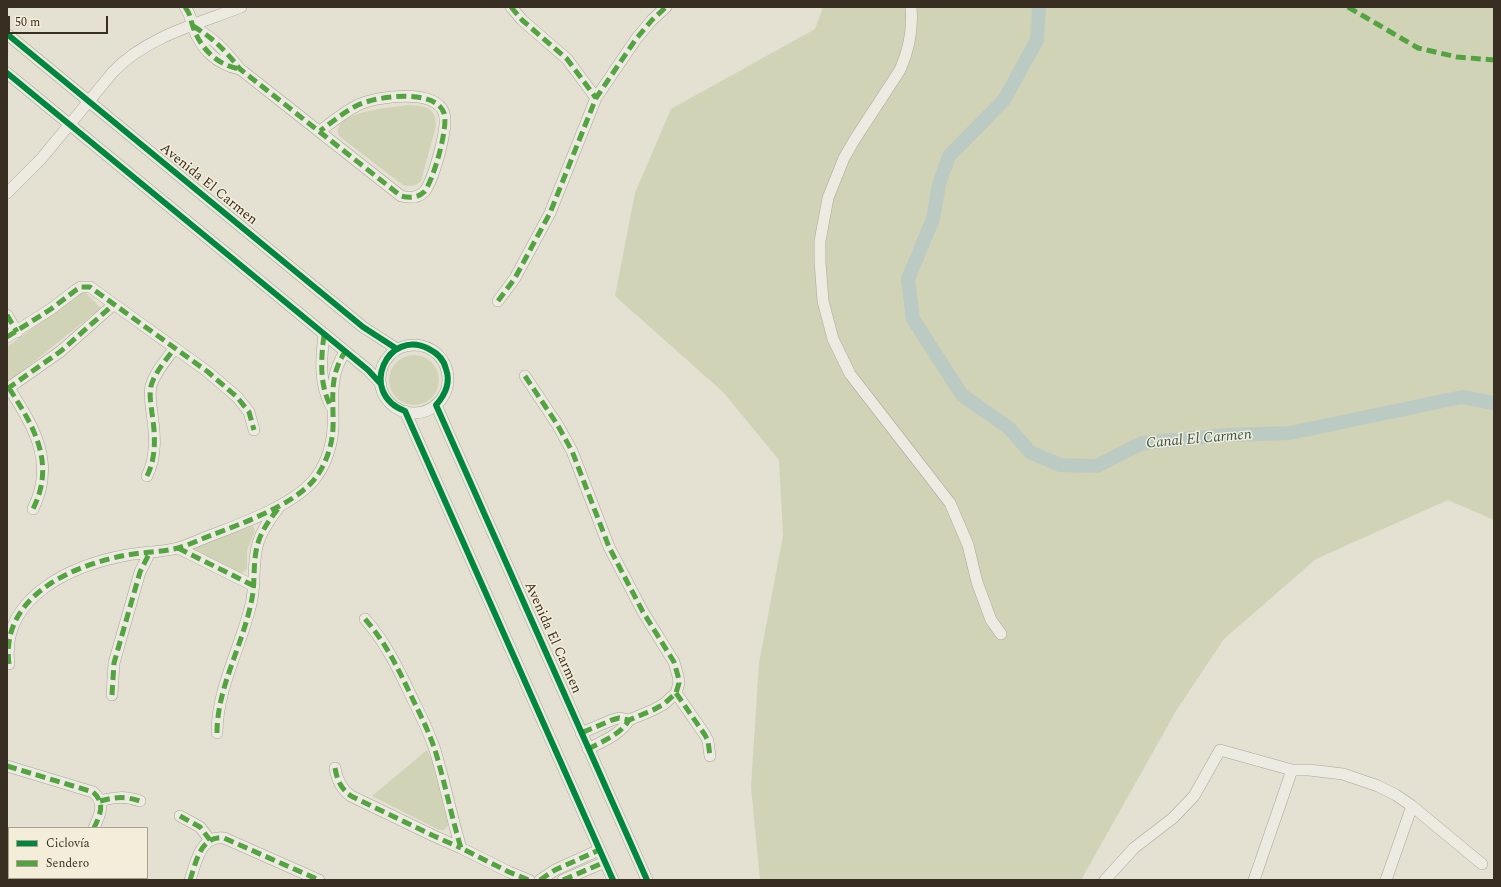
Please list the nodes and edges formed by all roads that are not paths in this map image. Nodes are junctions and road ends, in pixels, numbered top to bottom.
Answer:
1 (240, 7) edge
2 (512, 7) edge
3 (666, 7) edge
4 (911, 7) edge
5 (189, 9) edge
6 (193, 26) junction
7 (7, 34) edge
8 (7, 73) edge
9 (596, 98) junction
10 (89, 101) junction
11 (70, 125) junction
12 (320, 131) junction
13 (7, 193) edge
14 (498, 301) dead end
15 (113, 305) junction
16 (7, 315) edge
17 (12, 334) edge
18 (324, 335) junction
19 (174, 349) junction
20 (397, 349) junction
21 (345, 352) junction
22 (525, 376) dead end
23 (380, 383) junction
24 (8, 389) edge
25 (436, 405) junction
26 (332, 409) junction
27 (405, 411) junction
28 (254, 430) dead end
29 (147, 476) dead end
30 (281, 504) junction
31 (32, 509) dead end
32 (178, 548) junction
33 (150, 552) junction
34 (254, 586) junction
35 (365, 619) dead end
36 (1001, 634) dead end
37 (9, 664) dead end
38 (676, 693) junction
39 (112, 695) dead end
40 (629, 720) junction
41 (217, 733) dead end
42 (581, 733) junction
43 (588, 748) junction
44 (710, 756) dead end
45 (7, 766) edge
46 (335, 768) dead end
47 (1292, 770) junction
48 (100, 801) junction
49 (140, 802) dead end
50 (1412, 806) junction
51 (180, 816) dead end
52 (94, 827) edge
53 (210, 840) junction
54 (462, 848) junction
55 (599, 850) junction
56 (605, 862) junction
57 (1482, 864) dead end
58 (190, 880) edge
59 (319, 880) edge
60 (529, 880) edge
61 (540, 880) edge
62 (563, 880) edge
63 (613, 880) edge
64 (647, 880) edge
65 (1105, 880) edge
66 (1254, 880) edge
67 (1386, 880) edge

1 - 6 street
2 - 9 street
3 - 9 street
4 - 36 street
5 - 6 street
6 - 10 street
6 - 12 street
7 - 10 street, Avenida El Carmen
8 - 11 street
9 - 14 street
10 - 11 street
10 - 20 street, Avenida El Carmen
11 - 13 street
11 - 18 street
12 - 12 street
15 - 17 street
15 - 19 street
15 - 24 street
16 - 17 street
18 - 21 street
18 - 26 street
19 - 28 street
19 - 29 street
20 - 23 street
20 - 25 street
21 - 23 street
21 - 26 street
22 - 38 street
23 - 27 street
24 - 31 street
25 - 27 street
25 - 42 street, Avenida El Carmen
26 - 30 street
27 - 55 street
30 - 32 street
30 - 34 street
32 - 33 street
32 - 34 street
33 - 37 street
33 - 39 street
34 - 41 street
35 - 54 street
38 - 40 street
38 - 44 street
40 - 42 street
40 - 43 street
42 - 43 street, Avenida El Carmen
43 - 64 street, Avenida El Carmen
45 - 48 street
46 - 54 street
47 - 50 street
47 - 65 street
47 - 66 street
48 - 49 street
48 - 52 street
50 - 57 street
50 - 67 street
51 - 53 street
53 - 58 street
53 - 59 street
54 - 60 street
55 - 56 street
55 - 61 street
56 - 62 street
56 - 63 street

